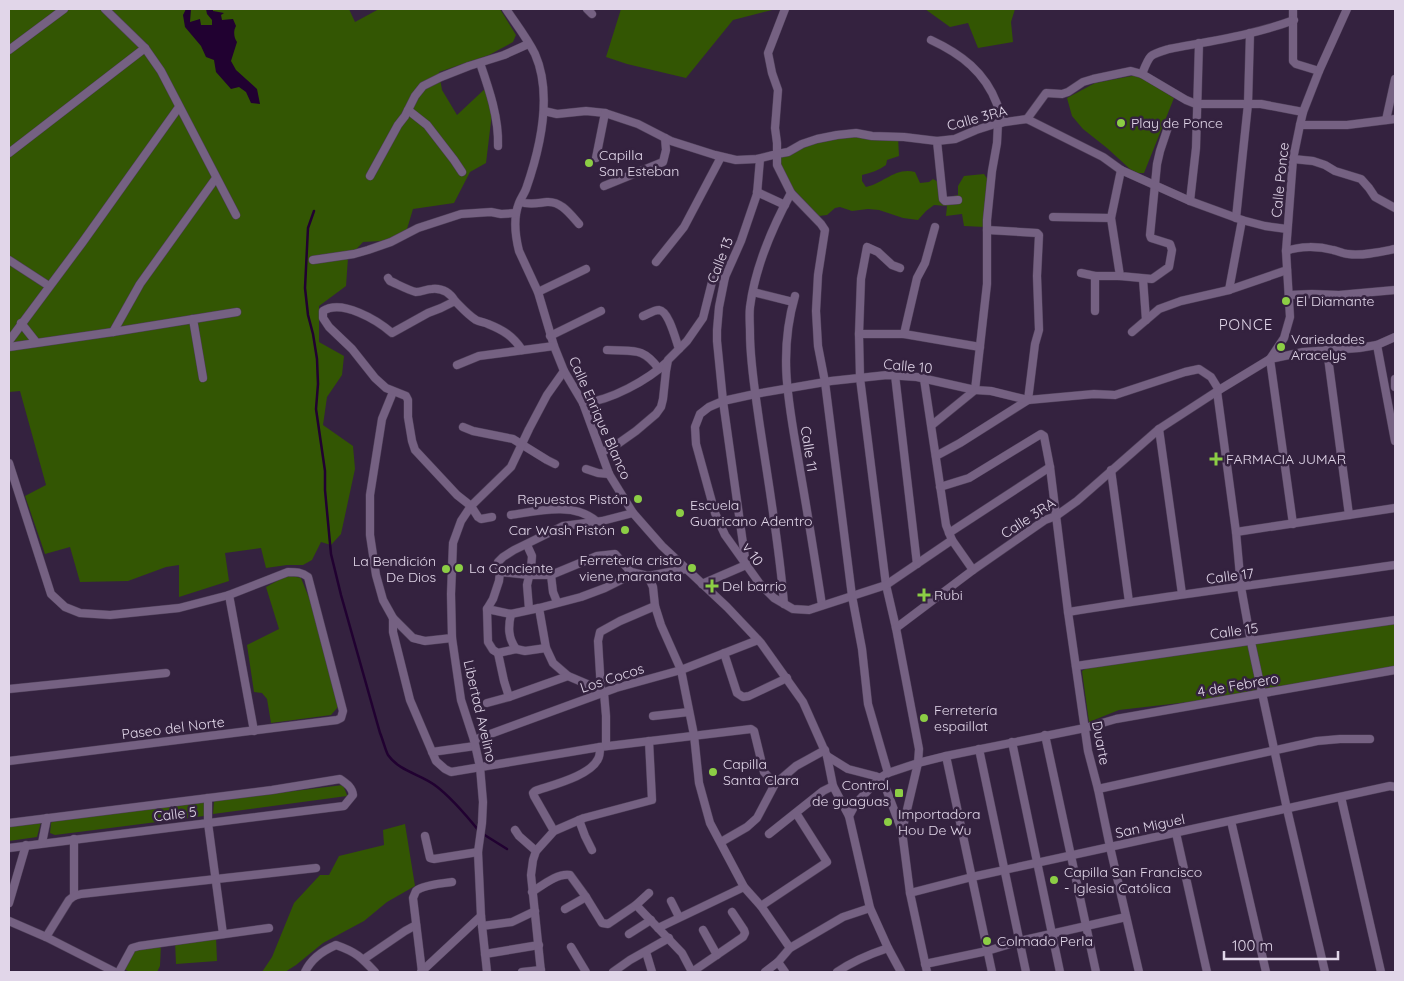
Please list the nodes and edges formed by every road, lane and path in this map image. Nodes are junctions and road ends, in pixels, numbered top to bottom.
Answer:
1 (64, 9) edge
2 (105, 9) edge
3 (506, 9) edge
4 (785, 9) edge
5 (1293, 9) edge
6 (1347, 9) edge
7 (1294, 20) junction
8 (1250, 33) junction
9 (932, 40) dead end
10 (528, 43) junction
11 (1199, 43) junction
12 (145, 48) junction
13 (9, 50) edge
14 (480, 63) junction
15 (1319, 71) junction
16 (1142, 74) junction
17 (1395, 79) edge
18 (1196, 104) junction
19 (1248, 104) junction
20 (179, 107) junction
21 (408, 110) junction
22 (544, 111) junction
23 (1303, 112) junction
24 (605, 113) junction
25 (1027, 119) junction
26 (1395, 119) edge
27 (1386, 120) junction
28 (1000, 123) junction
29 (1169, 124) dead end
30 (1300, 125) junction
31 (666, 138) junction
32 (936, 141) junction
33 (498, 146) dead end
34 (9, 153) edge
35 (776, 154) junction
36 (721, 157) junction
37 (596, 158) dead end
38 (760, 159) junction
39 (1293, 159) junction
40 (1121, 170) junction
41 (462, 172) dead end
42 (370, 176) dead end
43 (216, 178) junction
44 (1156, 185) junction
45 (604, 186) dead end
46 (757, 192) junction
47 (791, 193) junction
48 (958, 200) dead end
49 (1190, 200) junction
50 (520, 202) junction
51 (785, 205) junction
52 (1395, 208) edge
53 (516, 213) junction
54 (236, 216) dead end
55 (1053, 217) dead end
56 (1111, 218) junction
57 (1239, 219) junction
58 (579, 224) dead end
59 (935, 227) dead end
60 (1287, 229) junction
61 (987, 230) junction
62 (1395, 249) edge
63 (1286, 252) junction
64 (9, 260) edge
65 (313, 260) dead end
66 (656, 262) dead end
67 (900, 268) dead end
68 (586, 269) dead end
69 (1287, 270) junction
70 (1081, 273) dead end
71 (725, 276) junction
72 (1095, 276) junction
73 (1120, 276) junction
74 (388, 278) dead end
75 (1144, 279) junction
76 (49, 286) junction
77 (1229, 290) junction
78 (1395, 290) edge
79 (538, 292) junction
80 (753, 292) junction
81 (1289, 295) junction
82 (455, 301) junction
83 (601, 311) dead end
84 (1095, 311) dead end
85 (237, 312) dead end
86 (643, 316) dead end
87 (193, 319) junction
88 (1146, 320) junction
89 (21, 323) junction
90 (113, 332) junction
91 (1132, 332) dead end
92 (859, 334) junction
93 (904, 334) junction
94 (550, 336) junction
95 (1395, 337) edge
96 (9, 341) edge
97 (36, 342) junction
98 (1377, 345) junction
99 (9, 346) edge
100 (554, 346) junction
101 (980, 348) junction
102 (679, 349) junction
103 (522, 350) junction
104 (607, 350) dead end
105 (1327, 350) junction
106 (1270, 359) junction
107 (668, 360) junction
108 (457, 365) dead end
109 (659, 369) junction
110 (564, 371) junction
111 (895, 375) junction
112 (203, 378) dead end
113 (860, 378) junction
114 (924, 379) junction
115 (1395, 379) edge
116 (824, 382) junction
117 (1395, 388) edge
118 (787, 389) junction
119 (975, 390) junction
120 (1218, 390) junction
121 (393, 392) junction
122 (755, 394) junction
123 (1028, 400) junction
124 (723, 401) junction
125 (583, 403) junction
126 (932, 424) junction
127 (463, 427) dead end
128 (1159, 429) junction
129 (1395, 441) edge
130 (522, 443) junction
131 (602, 452) junction
132 (936, 456) junction
133 (9, 463) edge
134 (555, 464) dead end
135 (1050, 467) junction
136 (586, 469) dead end
137 (1112, 470) junction
138 (609, 474) junction
139 (940, 487) junction
140 (471, 506) junction
141 (1395, 508) edge
142 (634, 513) junction
143 (511, 515) dead end
144 (1348, 515) junction
145 (1056, 516) junction
146 (492, 517) dead end
147 (596, 521) junction
148 (1293, 524) junction
149 (1236, 532) junction
150 (951, 536) junction
151 (527, 545) junction
152 (917, 564) junction
153 (746, 565) junction
154 (1395, 565) edge
155 (686, 569) junction
156 (973, 570) junction
157 (500, 572) junction
158 (631, 572) junction
159 (529, 575) junction
160 (551, 575) junction
161 (648, 576) junction
162 (702, 584) junction
163 (886, 585) junction
164 (1241, 587) junction
165 (1182, 594) junction
166 (229, 595) junction
167 (852, 596) junction
168 (557, 602) junction
169 (1129, 602) junction
170 (784, 604) junction
171 (822, 605) junction
172 (654, 606) junction
173 (539, 608) junction
174 (487, 609) junction
175 (529, 609) junction
176 (1068, 612) junction
177 (511, 614) junction
178 (393, 618) junction
179 (1395, 620) edge
180 (896, 628) junction
181 (452, 638) junction
182 (758, 640) junction
183 (1251, 642) junction
184 (546, 648) junction
185 (516, 649) junction
186 (495, 651) junction
187 (724, 653) junction
188 (1076, 666) junction
189 (681, 670) junction
190 (1395, 670) edge
191 (166, 673) dead end
192 (568, 676) junction
193 (787, 678) junction
194 (9, 689) edge
195 (602, 692) junction
196 (1261, 694) junction
197 (509, 697) junction
198 (488, 703) dead end
199 (689, 712) junction
200 (653, 716) dead end
201 (1085, 728) junction
202 (254, 731) junction
203 (694, 735) junction
204 (1045, 735) junction
205 (1370, 740) dead end
206 (649, 741) junction
207 (1012, 742) junction
208 (474, 743) junction
209 (603, 747) junction
210 (979, 749) junction
211 (1274, 750) junction
212 (432, 752) junction
213 (826, 753) junction
214 (946, 756) junction
215 (9, 761) edge
216 (918, 763) junction
217 (480, 767) junction
218 (888, 774) junction
219 (880, 778) junction
220 (775, 784) junction
221 (834, 786) junction
222 (1395, 787) edge
223 (1098, 788) junction
224 (1341, 797) junction
225 (208, 798) junction
226 (1287, 808) junction
227 (796, 813) junction
228 (849, 816) junction
229 (47, 818) junction
230 (579, 820) junction
231 (1231, 821) junction
232 (9, 823) edge
233 (208, 823) junction
234 (515, 830) dead end
235 (554, 831) junction
236 (902, 831) junction
237 (1176, 833) junction
238 (769, 834) dead end
239 (425, 836) dead end
240 (74, 839) junction
241 (721, 842) junction
242 (42, 843) junction
243 (26, 845) junction
244 (1110, 847) junction
245 (9, 848) edge
246 (592, 850) dead end
247 (536, 851) junction
248 (478, 852) junction
249 (1071, 856) junction
250 (1037, 863) junction
251 (316, 868) dead end
252 (1005, 870) junction
253 (972, 877) junction
254 (215, 878) junction
255 (452, 882) dead end
256 (744, 887) junction
257 (532, 892) junction
258 (649, 893) dead end
259 (910, 893) junction
260 (78, 895) junction
261 (586, 897) junction
262 (671, 901) dead end
263 (9, 903) edge
264 (636, 905) junction
265 (761, 906) junction
266 (870, 908) junction
267 (565, 909) dead end
268 (535, 912) junction
269 (732, 912) dead end
270 (481, 916) junction
271 (679, 917) junction
272 (1126, 917) junction
273 (652, 920) junction
274 (9, 921) edge
275 (416, 925) junction
276 (482, 926) junction
277 (1086, 926) junction
278 (269, 928) dead end
279 (658, 928) junction
280 (703, 930) dead end
281 (223, 934) junction
282 (629, 934) dead end
283 (1052, 934) junction
284 (46, 937) junction
285 (669, 938) junction
286 (1020, 941) junction
287 (539, 945) junction
288 (571, 947) dead end
289 (790, 948) junction
290 (888, 948) junction
291 (987, 951) junction
292 (646, 952) junction
293 (485, 954) junction
294 (717, 955) junction
295 (364, 959) junction
296 (778, 962) junction
297 (925, 964) junction
298 (431, 968) edge
299 (541, 971) edge
300 (117, 972) edge
301 (305, 972) edge
302 (375, 972) edge
303 (422, 972) edge
304 (487, 972) edge
305 (522, 972) edge
306 (586, 972) edge
307 (613, 972) edge
308 (652, 972) edge
309 (692, 972) edge
310 (765, 972) edge
311 (785, 972) edge
312 (837, 972) edge
313 (901, 972) edge
314 (927, 972) edge
315 (992, 972) edge
316 (1026, 972) edge
317 (1060, 972) edge
318 (1096, 972) edge
319 (1139, 972) edge
320 (1207, 972) edge
321 (1266, 972) edge
322 (1325, 972) edge
323 (1381, 972) edge

1 - 13 street
2 - 12 street
3 - 10 street, Calle Enrique Blanco
4 - 35 street
5 - 7 street
6 - 15 street, Calle Ponce
7 - 8 street
7 - 15 street
8 - 11 street
8 - 19 street
9 - 28 street
10 - 14 street
10 - 22 street, Calle Enrique Blanco
11 - 16 street
11 - 18 street
12 - 20 street
12 - 34 street
14 - 21 street
14 - 33 street
15 - 23 street, Calle Ponce
16 - 18 street
16 - 25 street
17 - 27 street
18 - 19 street
18 - 49 street
19 - 23 street
19 - 57 street
20 - 43 street
20 - 76 street
21 - 41 street
21 - 42 street
22 - 24 street, Calle 3RA
22 - 50 street, Calle Enrique Blanco
23 - 30 street, Calle Ponce
24 - 31 street, Calle 3RA
24 - 37 street
25 - 28 street, Calle 3RA
25 - 40 street, Calle 3RA
26 - 27 street
27 - 30 street
28 - 32 street, Calle 3RA
28 - 61 street
29 - 44 street
30 - 39 street, Calle Ponce
31 - 36 street, Calle 3RA
31 - 45 street
32 - 35 street, Calle 3RA
32 - 48 street
35 - 38 street, Calle 3RA
35 - 47 street
36 - 38 street, Calle 3RA
36 - 66 street
38 - 46 street, Calle 13
39 - 52 street
39 - 60 street, Calle Ponce
40 - 44 street, Calle 3RA
40 - 56 street
43 - 54 street
43 - 90 street
44 - 49 street, Calle 3RA
44 - 75 street
46 - 51 street
46 - 71 street, Calle 13
47 - 51 street
47 - 116 street
49 - 57 street, Calle 3RA
50 - 53 street, Calle Enrique Blanco
50 - 58 street
51 - 80 street
53 - 65 street
53 - 79 street, Calle Enrique Blanco
55 - 56 street
56 - 73 street
57 - 60 street, Calle 3RA
57 - 77 street
59 - 93 street
60 - 63 street, Calle Ponce
61 - 101 street
61 - 123 street
62 - 63 street
63 - 69 street, Calle Ponce
64 - 76 street
67 - 92 street
68 - 79 street
69 - 77 street
69 - 81 street, Calle Ponce
70 - 72 street
71 - 102 street
71 - 124 street, Calle 13
72 - 73 street
72 - 84 street
73 - 75 street
74 - 82 street
75 - 88 street
76 - 89 street
77 - 88 street
78 - 81 street
79 - 94 street, Calle Enrique Blanco
80 - 118 street, Calle 11
80 - 122 street
81 - 106 street, Calle Ponce
82 - 103 street
82 - 121 street
83 - 94 street
85 - 87 street
86 - 102 street
87 - 90 street
87 - 112 street
88 - 91 street
89 - 96 street
89 - 97 street
90 - 97 street
92 - 93 street
92 - 113 street
93 - 101 street
94 - 100 street, Calle Enrique Blanco
95 - 98 street
97 - 99 street
98 - 105 street
98 - 129 street
100 - 103 street
100 - 110 street, Calle Enrique Blanco
101 - 119 street
102 - 107 street
103 - 108 street
104 - 109 street
105 - 106 street
105 - 144 street
106 - 120 street, Calle 3RA
106 - 148 street
107 - 109 street
107 - 131 street
109 - 125 street
110 - 125 street, Calle Enrique Blanco
110 - 130 street, Libertad Avelino
111 - 113 street, Calle 10
111 - 114 street, Calle 10
111 - 152 street
113 - 116 street, Calle 10
113 - 163 street
114 - 119 street, Calle 10
114 - 126 street
115 - 117 street
116 - 118 street, Calle 10
116 - 167 street
118 - 122 street, Calle 10
118 - 171 street, Calle 11
119 - 123 street, Calle 10
119 - 126 street
120 - 123 street
120 - 128 street, Calle 3RA
120 - 149 street
121 - 140 street
121 - 178 street
122 - 124 street, v 10
122 - 170 street
123 - 132 street
124 - 153 street, Calle 13
124 - 153 street, v 10
125 - 131 street, Calle Enrique Blanco
126 - 132 street
127 - 130 street
128 - 137 street, Calle 3RA
128 - 165 street
130 - 134 street
130 - 140 street, Libertad Avelino
131 - 138 street, Calle Enrique Blanco
132 - 139 street
133 - 166 street
135 - 139 street, Duarte
135 - 145 street, Duarte
135 - 150 street, v 10
136 - 138 street
137 - 145 street, Calle 3RA
137 - 169 street
138 - 142 street, Calle Enrique Blanco
139 - 150 street
140 - 146 street
140 - 181 street, Libertad Avelino
141 - 144 street
142 - 147 street
142 - 155 street, Calle Enrique Blanco
143 - 147 street
144 - 148 street
145 - 156 street, Calle 3RA
145 - 176 street, Duarte
147 - 151 street
148 - 149 street
149 - 164 street
150 - 152 street, v 10
150 - 156 street
151 - 157 street
151 - 159 street
152 - 163 street, v 10
153 - 162 street
153 - 170 street, v 10
154 - 164 street, Calle 17
155 - 161 street
155 - 162 street, Calle Enrique Blanco
156 - 180 street, Calle 3RA
157 - 159 street
157 - 174 street
158 - 160 street
158 - 161 street
158 - 168 street
159 - 160 street
159 - 175 street
160 - 168 street
161 - 172 street
162 - 182 street, Calle Enrique Blanco
163 - 167 street, v 10
163 - 180 street
164 - 165 street, Calle 17
164 - 183 street
165 - 169 street, Calle 17
166 - 202 street
166 - 202 street, Paseo del Norte
167 - 171 street, v 10
167 - 218 street
168 - 173 street
169 - 176 street, Calle 17
170 - 171 street, v 10
172 - 189 street
172 - 195 street
173 - 175 street
173 - 184 street
174 - 177 street
174 - 186 street
175 - 177 street
176 - 188 street, Duarte
177 - 185 street
178 - 181 street
178 - 212 street
179 - 183 street, Calle 15
180 - 216 street
181 - 208 street, Libertad Avelino
182 - 187 street, Los Cocos
182 - 193 street, Calle Enrique Blanco
183 - 188 street, Calle 15
183 - 196 street
184 - 185 street
184 - 192 street
185 - 186 street
186 - 197 street
187 - 189 street, Los Cocos
187 - 193 street
188 - 201 street, Duarte
189 - 195 street, Los Cocos
189 - 199 street
190 - 196 street, 4 de Febrero
191 - 194 street
192 - 195 street
192 - 197 street
193 - 213 street, Calle Enrique Blanco
195 - 208 street, Los Cocos
195 - 209 street
196 - 201 street, 4 de Febrero
196 - 211 street
197 - 198 street
199 - 200 street
199 - 203 street
201 - 204 street, 4 de Febrero
201 - 223 street, Duarte
202 - 215 street, Paseo del Norte
203 - 206 street
203 - 220 street
203 - 241 street
204 - 207 street, 4 de Febrero
204 - 249 street
205 - 211 street
206 - 209 street
206 - 230 street
207 - 210 street, 4 de Febrero
207 - 250 street
208 - 212 street, Los Cocos
208 - 217 street, Libertad Avelino
209 - 217 street
209 - 235 street
210 - 214 street, 4 de Febrero
210 - 252 street
211 - 223 street
211 - 226 street
212 - 217 street
213 - 219 street
213 - 220 street
213 - 221 street, Calle Enrique Blanco
214 - 216 street, 4 de Febrero
214 - 253 street
216 - 218 street, 4 de Febrero
216 - 236 street
217 - 248 street, Libertad Avelino
218 - 219 street, 4 de Febrero
219 - 228 street, 4 de Febrero
219 - 236 street
220 - 241 street
221 - 227 street
221 - 228 street, Calle Enrique Blanco
222 - 224 street, San Miguel
223 - 244 street, Duarte
224 - 226 street, San Miguel
224 - 323 street
225 - 229 street
225 - 233 street
225 - 233 street, Calle 5
226 - 231 street, San Miguel
226 - 322 street
227 - 238 street
227 - 265 street
228 - 266 street, Calle Enrique Blanco
229 - 232 street
229 - 242 street
230 - 235 street
230 - 246 street
231 - 237 street, San Miguel
231 - 321 street
233 - 240 street, Calle 5
233 - 254 street
234 - 247 street
235 - 247 street
236 - 259 street
237 - 244 street, San Miguel
237 - 320 street
239 - 248 street
240 - 242 street, Calle 5
240 - 260 street
241 - 256 street
242 - 243 street, Calle 5
243 - 245 street, Calle 5
243 - 263 street
244 - 249 street, San Miguel
244 - 272 street, Duarte
247 - 257 street
248 - 270 street, Libertad Avelino
249 - 250 street, San Miguel
249 - 277 street
250 - 252 street, San Miguel
250 - 283 street
251 - 254 street
252 - 253 street, San Miguel
252 - 286 street
253 - 259 street, San Miguel
253 - 291 street
254 - 260 street
254 - 281 street
255 - 275 street
256 - 265 street
256 - 271 street
257 - 261 street
257 - 268 street
258 - 264 street
259 - 297 street
260 - 284 street
261 - 264 street
261 - 267 street
262 - 271 street
264 - 273 street
265 - 289 street
266 - 289 street
266 - 290 street, Calle Enrique Blanco
268 - 276 street
268 - 287 street
269 - 294 street
270 - 276 street, Libertad Avelino
270 - 298 street
271 - 279 street
272 - 277 street
272 - 319 street, Duarte
273 - 279 street
273 - 282 street
274 - 284 street
275 - 295 street
275 - 303 street
276 - 293 street, Libertad Avelino
277 - 283 street
277 - 318 street
278 - 281 street
279 - 285 street
280 - 294 street
281 - 300 street
283 - 286 street
283 - 317 street
284 - 300 street
285 - 292 street
285 - 309 street
286 - 291 street
286 - 316 street
287 - 293 street
287 - 299 street
288 - 306 street
289 - 296 street
290 - 312 street
290 - 313 street, Calle Enrique Blanco
291 - 297 street
291 - 315 street
292 - 307 street
292 - 308 street
293 - 304 street, Libertad Avelino
294 - 309 street
295 - 301 street
295 - 302 street
296 - 310 street
296 - 311 street
297 - 314 street
298 - 303 street
299 - 305 street

